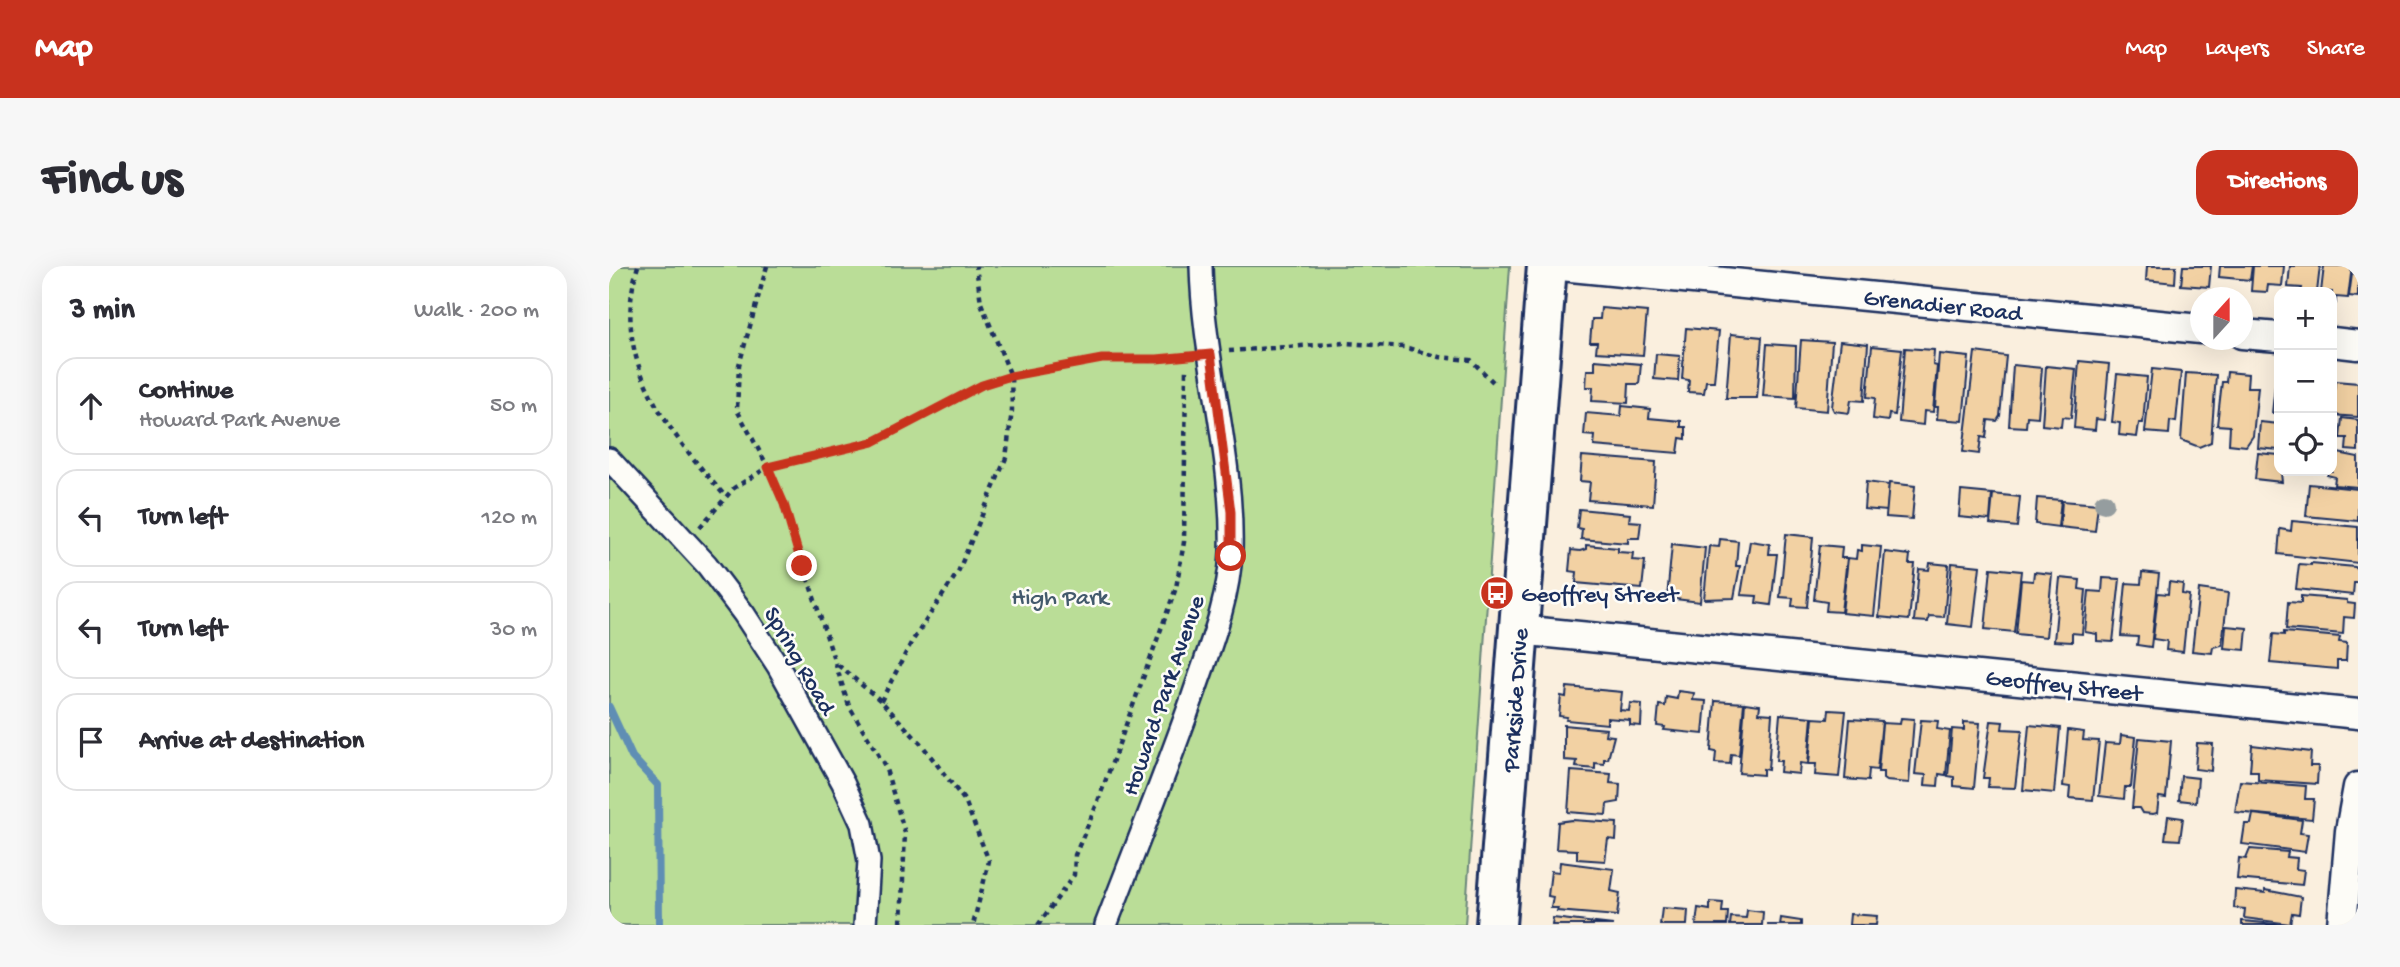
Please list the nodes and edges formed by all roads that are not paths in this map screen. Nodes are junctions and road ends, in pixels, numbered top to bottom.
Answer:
1 (1201, 266) edge
2 (1547, 266) edge
3 (1561, 266) edge
4 (2190, 329) edge
5 (2253, 335) edge
6 (2274, 337) edge
7 (2337, 343) edge
8 (2358, 345) edge
9 (609, 459) edge
10 (1519, 630) junction
11 (2358, 714) edge
12 (2358, 787) edge
13 (865, 925) edge
14 (1106, 925) edge
15 (1496, 925) edge
16 (2342, 925) edge

1 - 14 street, Howard Park Avenue
2 - 10 main road, Parkside Drive
3 - 4 street, Grenadier Road
5 - 6 street
7 - 8 street
9 - 13 street, Spring Road
10 - 11 street, Geoffrey Street
10 - 15 main road, Parkside Drive
12 - 16 street

